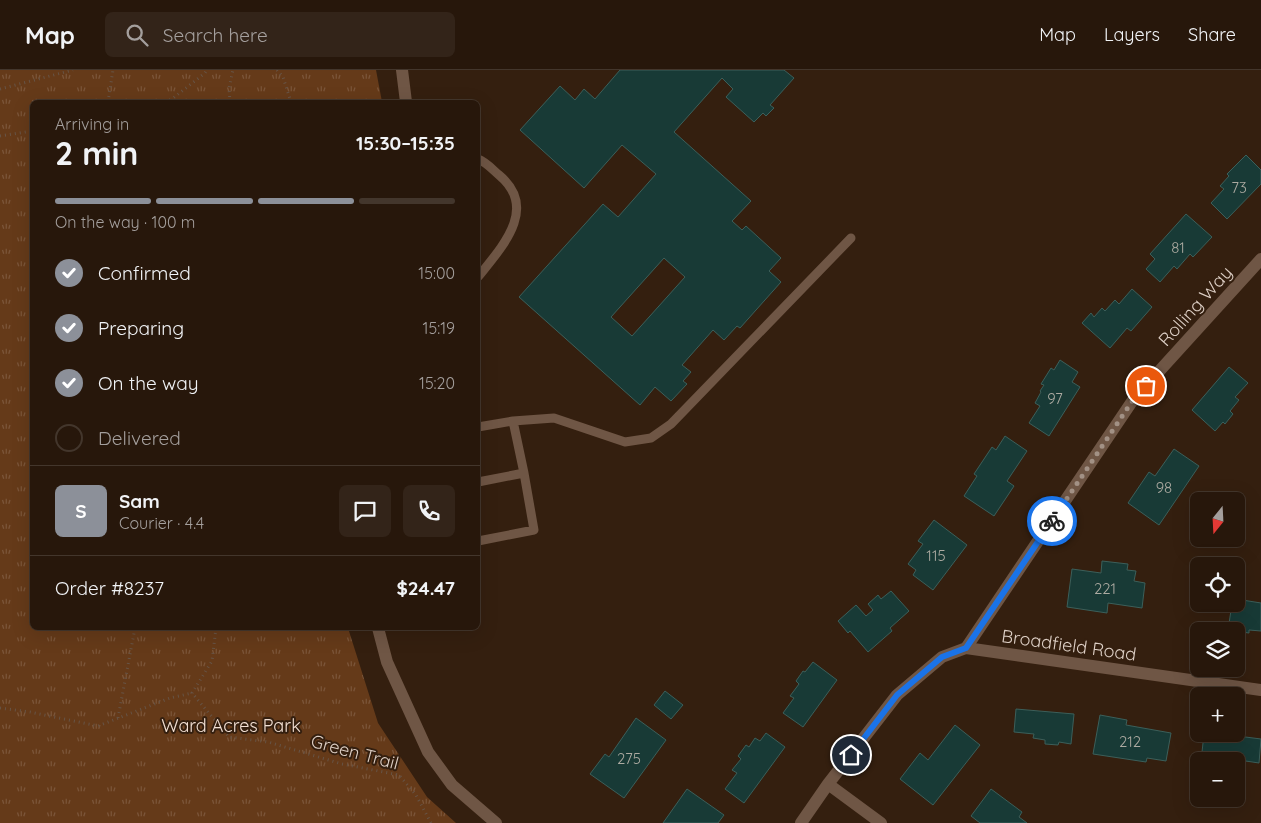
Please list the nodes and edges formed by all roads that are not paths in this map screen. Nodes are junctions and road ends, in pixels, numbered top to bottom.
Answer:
1 (402, 70) edge
2 (406, 100) edge
3 (480, 160) edge
4 (851, 238) dead end
5 (1261, 259) edge
6 (480, 275) edge
7 (513, 421) junction
8 (480, 428) edge
9 (524, 473) junction
10 (480, 482) edge
11 (480, 541) edge
12 (378, 630) edge
13 (966, 648) junction
14 (1261, 690) edge
15 (828, 784) junction
16 (496, 823) edge
17 (801, 823) edge
18 (881, 823) edge

1 - 2 street
3 - 6 lane
4 - 7 lane
5 - 13 street, Rolling Way
7 - 8 lane
7 - 9 lane
9 - 10 lane
9 - 11 lane
12 - 16 street
13 - 14 street, Broadfield Road
13 - 15 street, Broadfield Road
15 - 17 street, Broadfield Road
15 - 18 street

